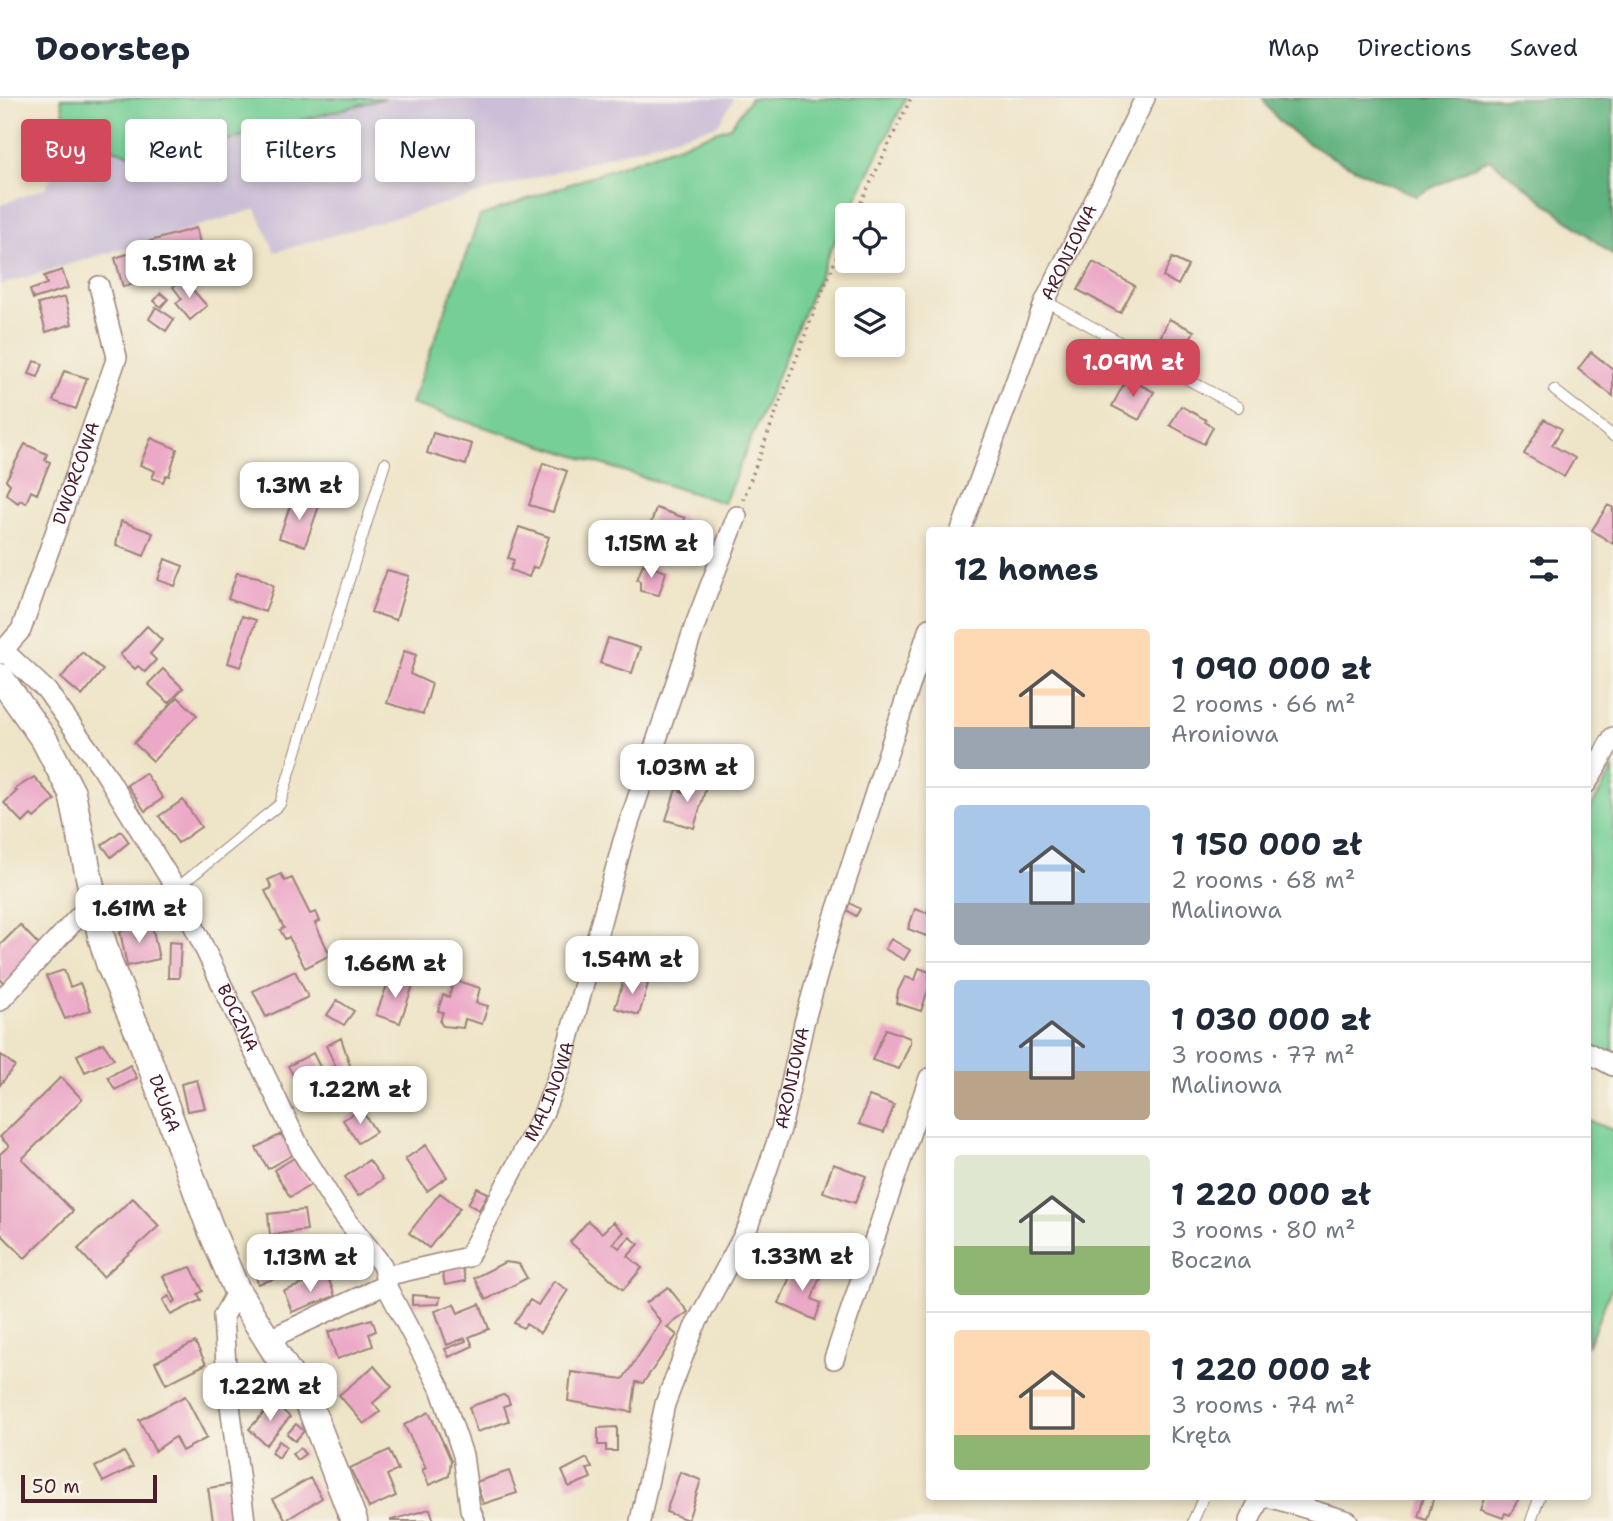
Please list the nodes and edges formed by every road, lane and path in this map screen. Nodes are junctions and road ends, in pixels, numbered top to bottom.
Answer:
1 (911, 98) edge
2 (1145, 98) edge
3 (861, 203) edge
4 (835, 261) edge
5 (99, 286) dead end
6 (1045, 301) junction
7 (1554, 390) dead end
8 (1238, 407) dead end
9 (1613, 436) edge
10 (384, 463) dead end
11 (737, 516) joint
12 (962, 527) edge
13 (926, 637) edge
14 (1, 661) edge
15 (1613, 737) edge
16 (1591, 776) edge
17 (176, 889) junction
18 (94, 900) junction
19 (0, 1001) edge
20 (1591, 1054) edge
21 (1613, 1066) edge
22 (926, 1087) edge
23 (386, 1280) junction
24 (237, 1291) junction
25 (267, 1340) junction
26 (834, 1359) dead end
27 (1202, 1500) edge
28 (1261, 1500) edge
29 (1277, 1500) edge
30 (1539, 1500) edge
31 (245, 1521) edge
32 (355, 1521) edge
33 (475, 1521) edge
34 (640, 1521) edge
35 (1193, 1521) edge
36 (1249, 1521) edge
37 (1348, 1521) edge
38 (1531, 1521) edge

1 - 3 path
2 - 6 street, ARONIOWA
4 - 11 path
5 - 14 street, DWORCOWA
6 - 8 lane
6 - 12 street, ARONIOWA
7 - 9 lane
10 - 17 lane
11 - 23 street, MALINOWA
13 - 34 street, ARONIOWA
14 - 17 street, BOCZNA
14 - 18 street, DŁUGA
15 - 16 street
17 - 23 street, BOCZNA
18 - 19 street
18 - 24 street, DŁUGA
20 - 21 street
22 - 26 street
23 - 25 street, MALINOWA
23 - 33 street, BOCZNA
24 - 25 street, DŁUGA
24 - 31 street
25 - 32 street, DŁUGA
27 - 35 lane
28 - 36 street
29 - 37 street
30 - 38 lane

